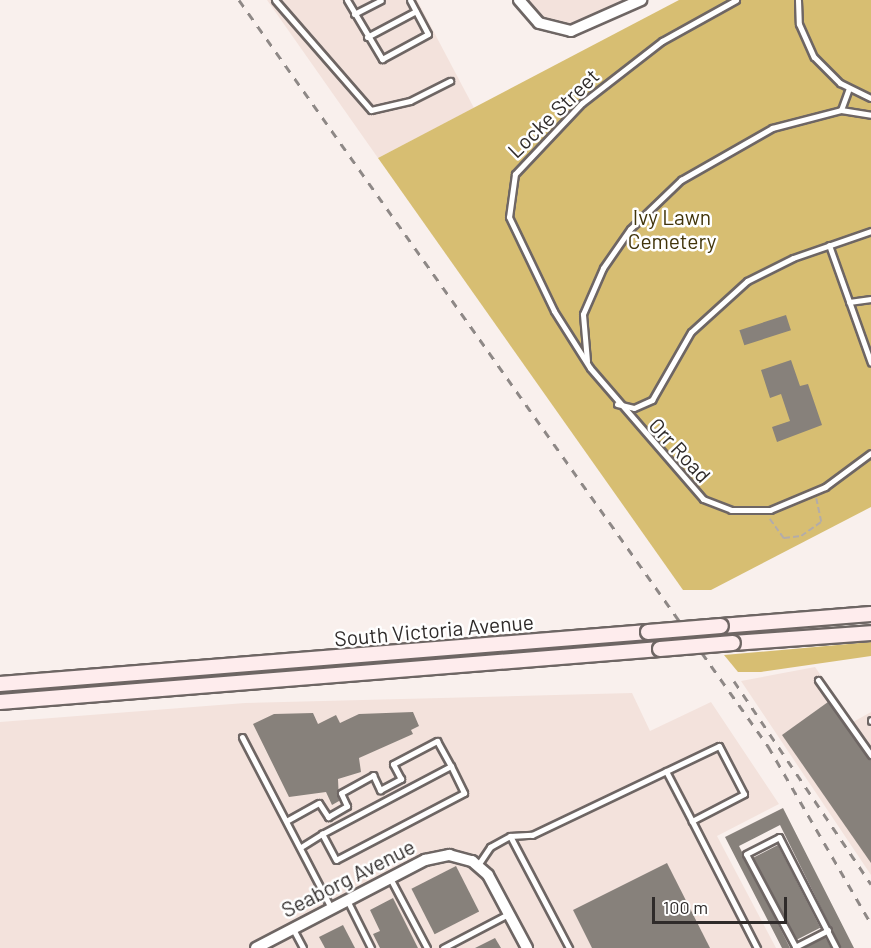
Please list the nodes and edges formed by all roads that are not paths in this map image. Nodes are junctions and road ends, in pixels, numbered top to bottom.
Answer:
1 (275, 0) edge
2 (347, 0) edge
3 (381, 0) edge
4 (410, 0) edge
5 (519, 0) edge
6 (641, 0) edge
7 (736, 0) edge
8 (798, 0) edge
9 (416, 11) junction
10 (354, 14) junction
11 (367, 37) junction
12 (450, 81) dead end
13 (849, 88) junction
14 (871, 98) edge
15 (841, 110) junction
16 (871, 115) edge
17 (871, 231) edge
18 (829, 245) junction
19 (871, 299) edge
20 (849, 302) junction
21 (871, 363) edge
22 (590, 368) junction
23 (613, 401) junction
24 (871, 453) edge
25 (871, 614) edge
26 (871, 633) edge
27 (0, 677) edge
28 (30, 681) junction
29 (818, 681) dead end
30 (0, 684) edge
31 (0, 705) edge
32 (243, 737) dead end
33 (871, 755) edge
34 (451, 766) junction
35 (666, 771) junction
36 (288, 820) junction
37 (692, 821) junction
38 (322, 834) junction
39 (510, 836) junction
40 (301, 847) junction
41 (478, 865) junction
42 (390, 878) junction
43 (347, 900) junction
44 (331, 908) junction
45 (508, 912) junction
46 (292, 929) junction
47 (828, 930) junction
48 (256, 948) edge
49 (303, 948) edge
50 (371, 948) edge
51 (427, 948) edge
52 (443, 948) edge
53 (527, 948) edge
54 (569, 948) edge
55 (758, 948) edge
56 (795, 948) edge
57 (836, 948) edge

1 - 12 lane
2 - 10 lane
3 - 10 lane
4 - 9 lane
5 - 6 street
7 - 22 lane, Locke Street
8 - 13 lane
9 - 11 lane
9 - 11 lane
10 - 11 lane
13 - 14 lane
13 - 15 lane
15 - 16 lane
15 - 22 lane
17 - 18 lane
18 - 20 lane
18 - 23 lane
19 - 20 lane
20 - 21 lane
22 - 23 lane, Orr Road
23 - 24 lane, Orr Road
25 - 28 main road, South Victoria Avenue, bridge
26 - 31 main road, South Victoria Avenue, bridge
27 - 28 main road
28 - 30 main road, South Victoria Avenue
29 - 33 lane
32 - 36 lane
34 - 36 lane
34 - 38 lane
34 - 38 lane
35 - 37 lane
35 - 37 lane
35 - 39 lane
36 - 40 lane
37 - 55 lane
38 - 40 lane
39 - 41 lane
39 - 54 lane
40 - 44 lane
41 - 42 street, Seaborg Avenue
41 - 45 street
42 - 43 street, Seaborg Avenue
42 - 51 lane
43 - 44 street, Seaborg Avenue
43 - 50 lane
44 - 46 street, Seaborg Avenue
45 - 52 lane
45 - 53 street
46 - 48 street, Seaborg Avenue
46 - 49 lane
47 - 56 lane
47 - 56 lane
47 - 57 lane

